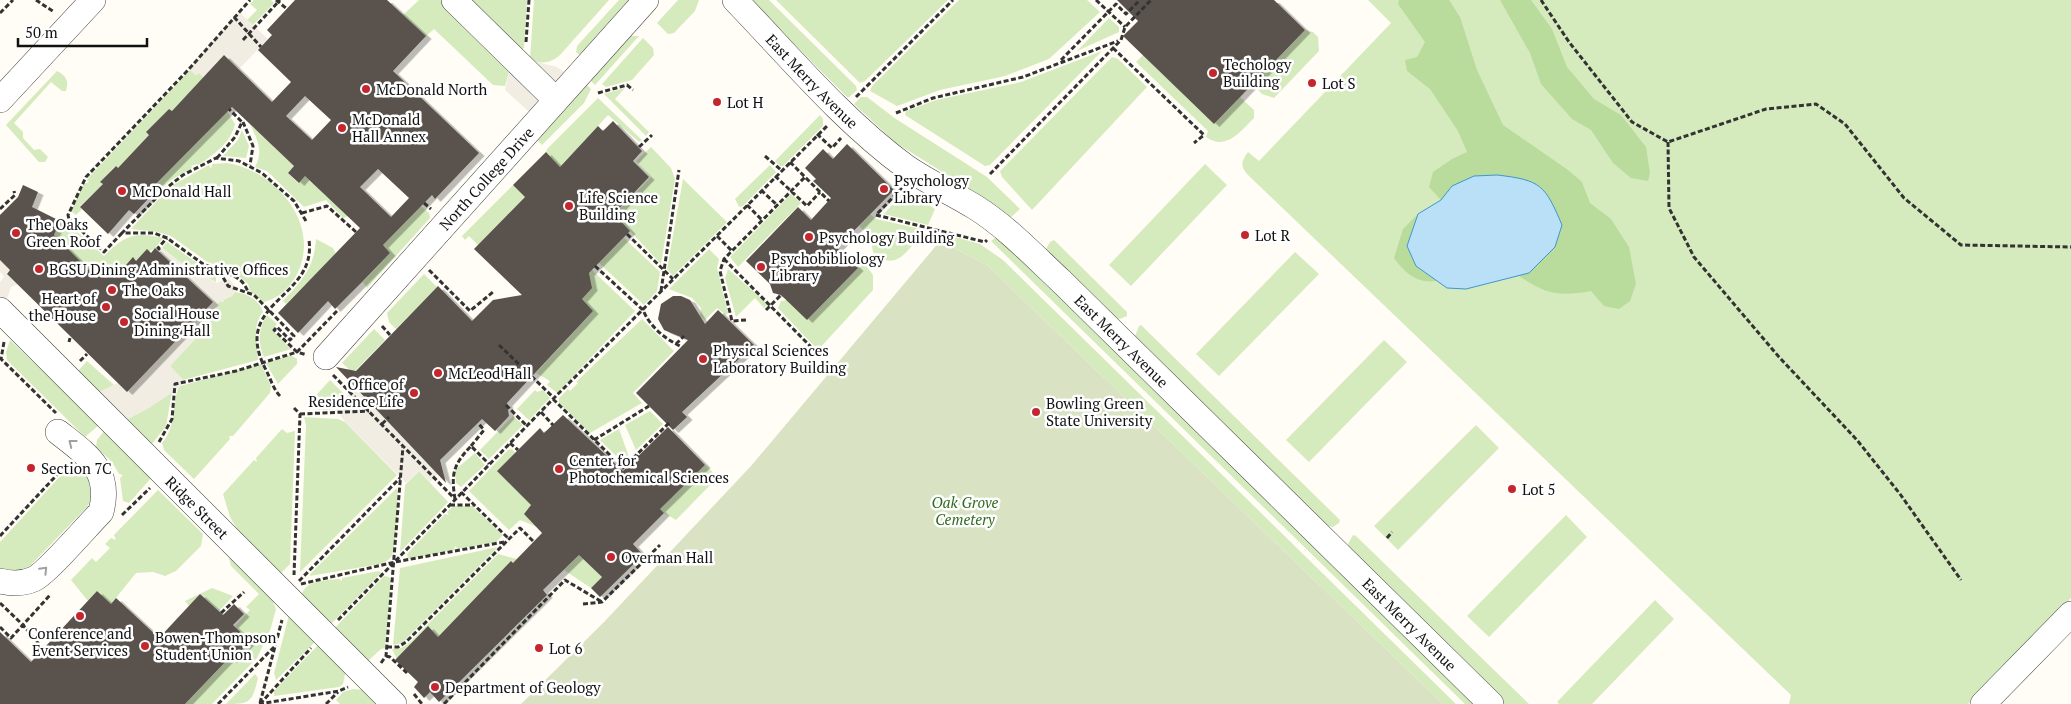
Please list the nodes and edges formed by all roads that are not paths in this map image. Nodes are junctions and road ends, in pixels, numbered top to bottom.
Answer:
1 (93, 0) edge
2 (454, 0) edge
3 (646, 0) edge
4 (735, 0) edge
5 (0, 100) edge
6 (556, 100) junction
7 (0, 310) edge
8 (322, 362) road end
9 (58, 432) dead end
10 (0, 581) edge
11 (2071, 614) edge
12 (394, 704) edge
13 (1491, 704) edge
14 (1983, 704) edge

1 - 5 street
2 - 6 street
3 - 6 street, North College Drive
4 - 13 street, East Merry Avenue
6 - 8 street, North College Drive
7 - 12 street, Ridge Street
10 -> 9 street
11 - 14 street

